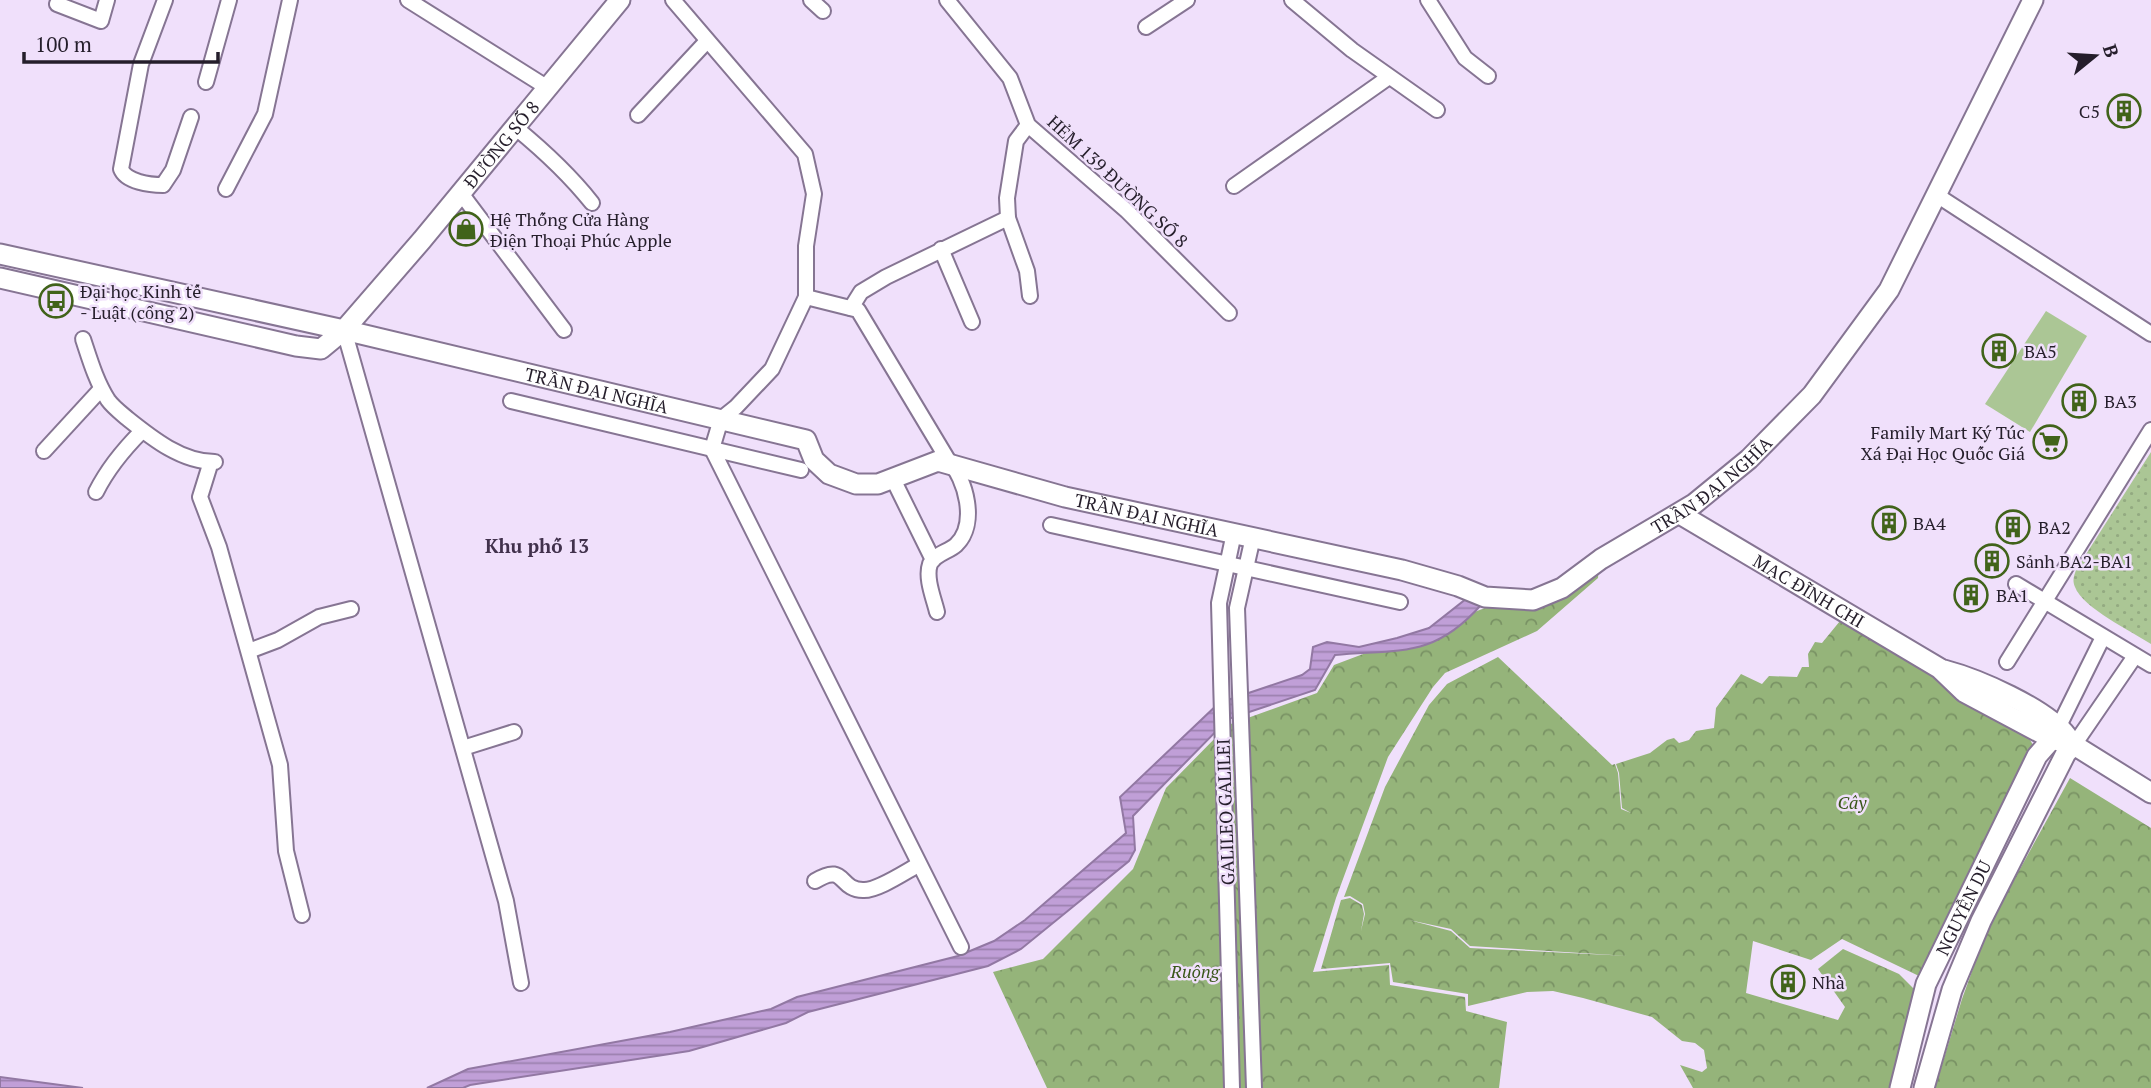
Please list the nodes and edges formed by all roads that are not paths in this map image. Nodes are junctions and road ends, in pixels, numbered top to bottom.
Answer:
1 (107, 0) edge
2 (165, 0) edge
3 (229, 0) edge
4 (290, 0) edge
5 (408, 0) edge
6 (620, 0) edge
7 (673, 0) edge
8 (811, 0) edge
9 (947, 0) edge
10 (1186, 0) edge
11 (1292, 0) edge
12 (1428, 0) edge
13 (2033, 0) edge
14 (57, 4) dead end
15 (823, 11) dead end
16 (1146, 27) dead end
17 (707, 41) junction
18 (1488, 76) dead end
19 (1389, 77) junction
20 (206, 82) dead end
21 (548, 88) junction
22 (1437, 110) dead end
23 (638, 115) dead end
24 (191, 117) dead end
25 (1028, 125) junction
26 (516, 128) junction
27 (1234, 186) dead end
28 (226, 189) dead end
29 (460, 192) junction
30 (1935, 194) junction
31 (592, 202) dead end
32 (1009, 218) junction
33 (941, 249) junction
34 (0, 254) edge
35 (0, 278) edge
36 (1030, 296) dead end
37 (806, 297) junction
38 (851, 308) junction
39 (1229, 313) dead end
40 (972, 321) dead end
41 (344, 330) junction
42 (564, 330) dead end
43 (2151, 334) edge
44 (83, 339) dead end
45 (102, 389) junction
46 (511, 401) dead end
47 (721, 419) junction
48 (2151, 430) edge
49 (142, 431) junction
50 (712, 449) junction
51 (44, 450) dead end
52 (954, 467) junction
53 (802, 470) dead end
54 (893, 479) junction
55 (96, 492) dead end
56 (1680, 514) junction
57 (1051, 524) dead end
58 (1244, 535) junction
59 (933, 560) junction
60 (1228, 564) junction
61 (1246, 568) junction
62 (2016, 584) dead end
63 (1400, 601) dead end
64 (2045, 601) junction
65 (351, 609) dead end
66 (937, 612) dead end
67 (1219, 623) junction
68 (1237, 623) junction
69 (2103, 637) junction
70 (249, 651) junction
71 (2135, 656) junction
72 (2007, 662) dead end
73 (2151, 664) edge
74 (514, 732) dead end
75 (2056, 733) junction
76 (2074, 745) junction
77 (463, 748) junction
78 (2151, 793) edge
79 (918, 865) junction
80 (815, 881) dead end
81 (302, 915) dead end
82 (961, 947) dead end
83 (522, 983) dead end
84 (1232, 1088) edge
85 (1254, 1088) edge
86 (1900, 1088) edge
87 (1924, 1088) edge

1 - 14 street
2 - 24 street
3 - 20 street
4 - 28 street
5 - 21 street
6 - 21 street, ĐƯỜNG SỐ 8
7 - 17 street
8 - 15 street
9 - 25 street, HẺM 139 ĐƯỜNG SỐ 8
10 - 16 street
11 - 19 street
12 - 18 street
13 - 30 street, TRẦN ĐẠI NGHĨA
17 - 23 street
17 - 37 street
19 - 22 street
19 - 27 street
21 - 26 street, ĐƯỜNG SỐ 8
25 - 32 street
25 - 39 street, HẺM 139 ĐƯỜNG SỐ 8
26 - 29 street, ĐƯỜNG SỐ 8
26 - 31 street
29 - 41 street, ĐƯỜNG SỐ 8
29 - 42 street
30 - 43 street
30 - 56 street, TRẦN ĐẠI NGHĨA
32 - 33 street
32 - 36 street
33 - 38 street
33 - 40 street
34 - 41 street, TRẦN ĐẠI NGHĨA
35 - 41 street, ĐƯỜNG SỐ 8
37 - 38 street
37 - 47 street
38 - 52 street
41 - 47 street, TRẦN ĐẠI NGHĨA
41 - 77 street
44 - 45 street
45 - 49 street
45 - 51 street
46 - 50 street
47 - 50 street
47 - 54 street, TRẦN ĐẠI NGHĨA
48 - 64 street
49 - 55 street
49 - 70 street
50 - 53 street
50 - 79 street
52 - 54 street, TRẦN ĐẠI NGHĨA
52 - 58 street, TRẦN ĐẠI NGHĨA
52 - 59 street
54 - 59 street
56 - 58 street, TRẦN ĐẠI NGHĨA
56 - 75 street, MẠC ĐĨNH CHI
57 - 60 street
58 - 60 street, GALILEO GALILEI
58 - 61 street, GALILEO GALILEI
59 - 66 street
60 - 61 street
60 - 67 street, GALILEO GALILEI
61 - 63 street
61 - 68 street, GALILEO GALILEI
62 - 64 street
64 - 69 street
64 - 72 street
65 - 70 street
67 - 68 street
67 - 84 street, GALILEO GALILEI
68 - 85 street, GALILEO GALILEI
69 - 71 street
69 - 75 street
70 - 81 street
71 - 73 street
71 - 76 street
74 - 77 street
75 - 76 street, MẠC ĐĨNH CHI
75 - 86 street, NGUYỄN DU
76 - 78 street, MẠC ĐĨNH CHI
76 - 87 street, NGUYỄN DU
77 - 83 street
79 - 80 street
79 - 82 street

